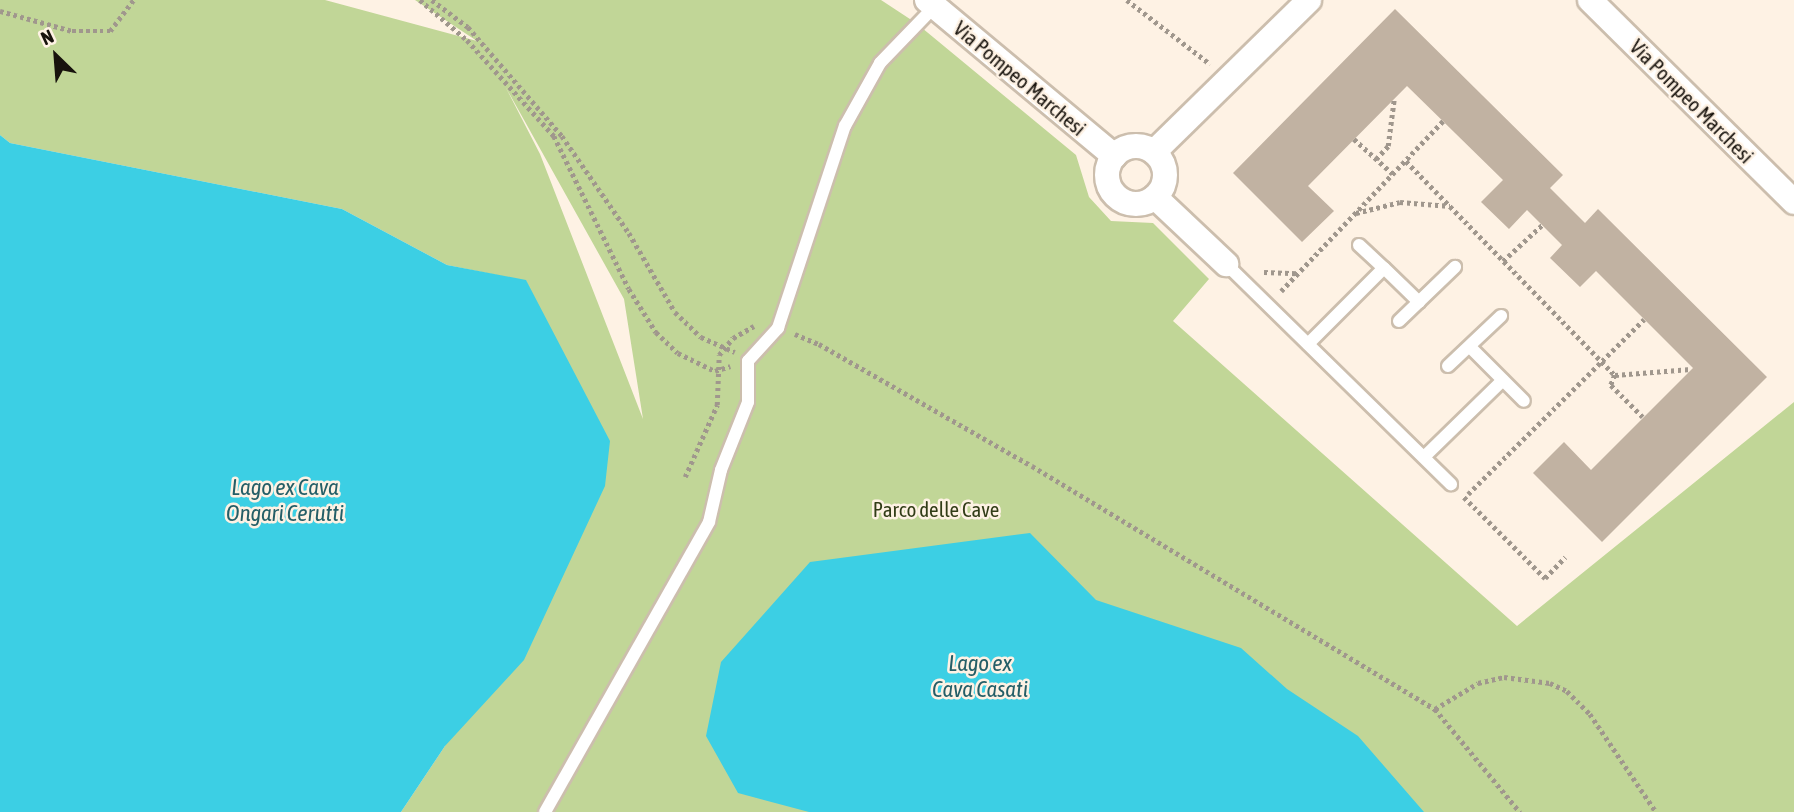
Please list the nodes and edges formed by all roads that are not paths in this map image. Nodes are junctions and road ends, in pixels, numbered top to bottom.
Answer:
1 (1310, 0) edge
2 (1590, 0) edge
3 (931, 3) edge
4 (1154, 152) junction
5 (1114, 156) junction
6 (1155, 197) junction
7 (1794, 202) edge
8 (1359, 244) dead end
9 (1226, 264) joint
10 (1455, 267) dead end
11 (1384, 268) junction
12 (1419, 302) junction
13 (1502, 316) dead end
14 (1399, 321) dead end
15 (1308, 344) junction
16 (1470, 347) junction
17 (1448, 366) dead end
18 (1503, 380) junction
19 (1524, 401) dead end
20 (1424, 457) junction
21 (1451, 484) road end
22 (544, 812) edge

1 - 4 street
2 - 7 street, Via Pompeo Marchesi
3 - 5 street, Via Pompeo Marchesi
3 - 22 lane
4 - 5 street
4 - 6 street
5 - 6 street
6 - 9 street
8 - 11 lane
9 - 15 lane
10 - 12 lane
11 - 12 lane
11 - 15 lane
12 - 14 lane
13 - 16 lane
15 - 20 lane
16 - 17 lane
16 - 18 lane
18 - 19 lane
18 - 20 lane
20 - 21 lane

